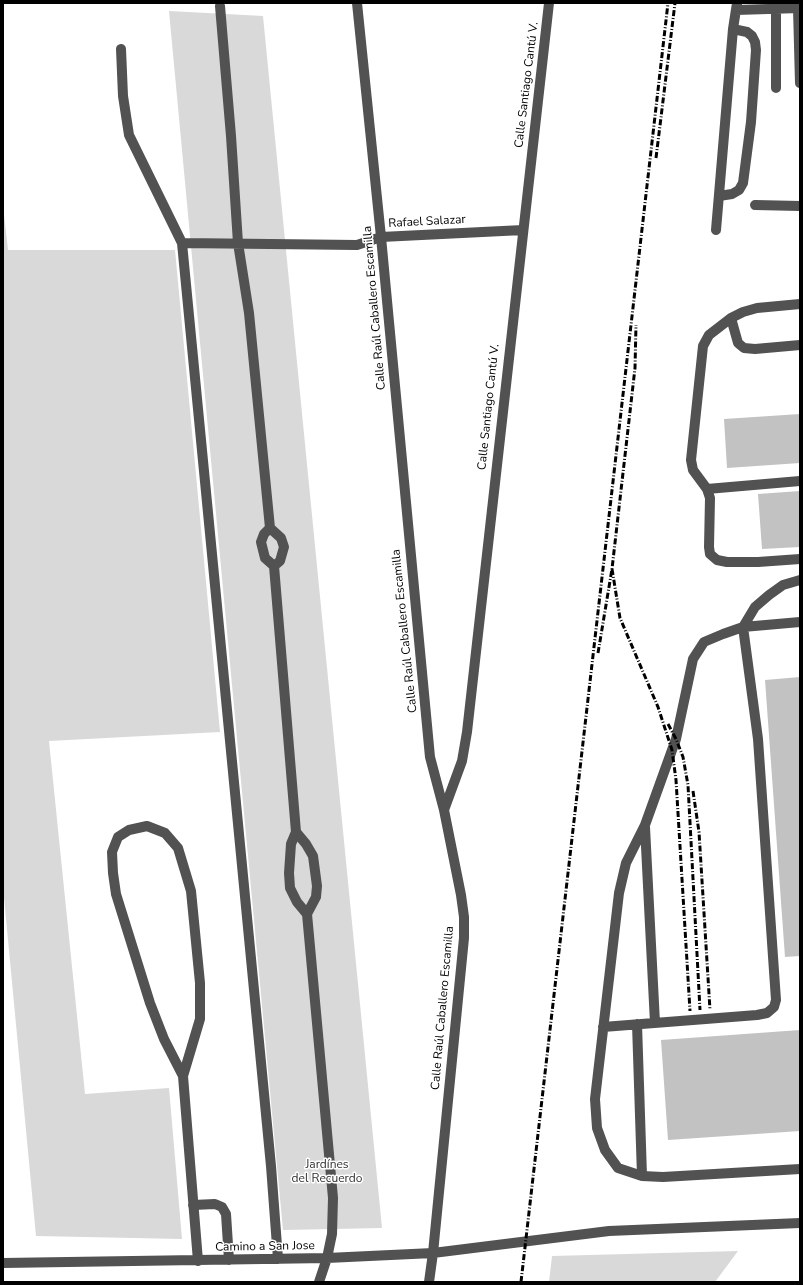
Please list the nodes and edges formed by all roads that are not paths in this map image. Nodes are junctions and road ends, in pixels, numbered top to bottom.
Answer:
1 (357, 3) edge
2 (549, 3) edge
3 (220, 6) dead end
4 (737, 6) edge
5 (771, 6) edge
6 (799, 8) edge
7 (733, 29) junction
8 (121, 49) dead end
9 (800, 83) edge
10 (776, 88) dead end
11 (719, 196) junction
12 (755, 205) dead end
13 (800, 206) edge
14 (523, 230) junction
15 (716, 230) dead end
16 (381, 237) junction
17 (182, 242) junction
18 (238, 243) junction
19 (800, 304) edge
20 (731, 318) junction
21 (800, 345) edge
22 (800, 481) edge
23 (707, 489) junction
24 (270, 528) junction
25 (800, 559) edge
26 (274, 566) junction
27 (800, 580) edge
28 (800, 622) edge
29 (742, 628) junction
30 (444, 810) junction
31 (645, 825) junction
32 (296, 832) junction
33 (307, 914) junction
34 (654, 1023) junction
35 (637, 1024) junction
36 (603, 1027) junction
37 (183, 1076) junction
38 (800, 1169) edge
39 (642, 1176) junction
40 (193, 1205) junction
41 (800, 1223) edge
42 (433, 1253) junction
43 (327, 1258) junction
44 (278, 1259) junction
45 (230, 1260) junction
46 (198, 1261) junction
47 (3, 1263) edge
48 (319, 1282) edge
49 (429, 1282) edge

1 - 16 street, Calle Raúl Caballero Escamilla
2 - 14 street, Calle Santiago Cantú V.
3 - 18 street
4 - 5 street
4 - 7 street
5 - 6 street
5 - 10 street
6 - 9 street
7 - 11 street
7 - 11 street
8 - 17 street
11 - 15 street
12 - 13 street
14 - 16 street, Rafael Salazar
14 - 30 street, Calle Santiago Cantú V.
16 - 18 street, Rafael Salazar
16 - 30 street, Calle Raúl Caballero Escamilla
17 - 18 street, Rafael Salazar
17 - 44 street
18 - 24 street
19 - 20 street
20 - 21 street
20 - 23 street
22 - 23 street
23 - 25 street
24 - 26 street
24 - 26 street
26 - 32 street
27 - 29 street
28 - 29 street
29 - 31 street
29 - 34 street
30 - 42 street, Calle Raúl Caballero Escamilla
31 - 34 street
31 - 36 street
32 - 33 street
32 - 33 street
33 - 43 street
34 - 35 street
35 - 36 street
35 - 39 street
36 - 39 street
37 - 37 street
37 - 40 street
38 - 39 street
40 - 45 street
40 - 46 street
41 - 42 street, Camino a San Jose
42 - 43 street, Camino a San Jose
42 - 49 street, Calle Raúl Caballero Escamilla
43 - 44 street, Camino a San Jose
43 - 48 street
44 - 45 street, Camino a San Jose
45 - 46 street, Camino a San Jose
46 - 47 street, Camino a San Jose

